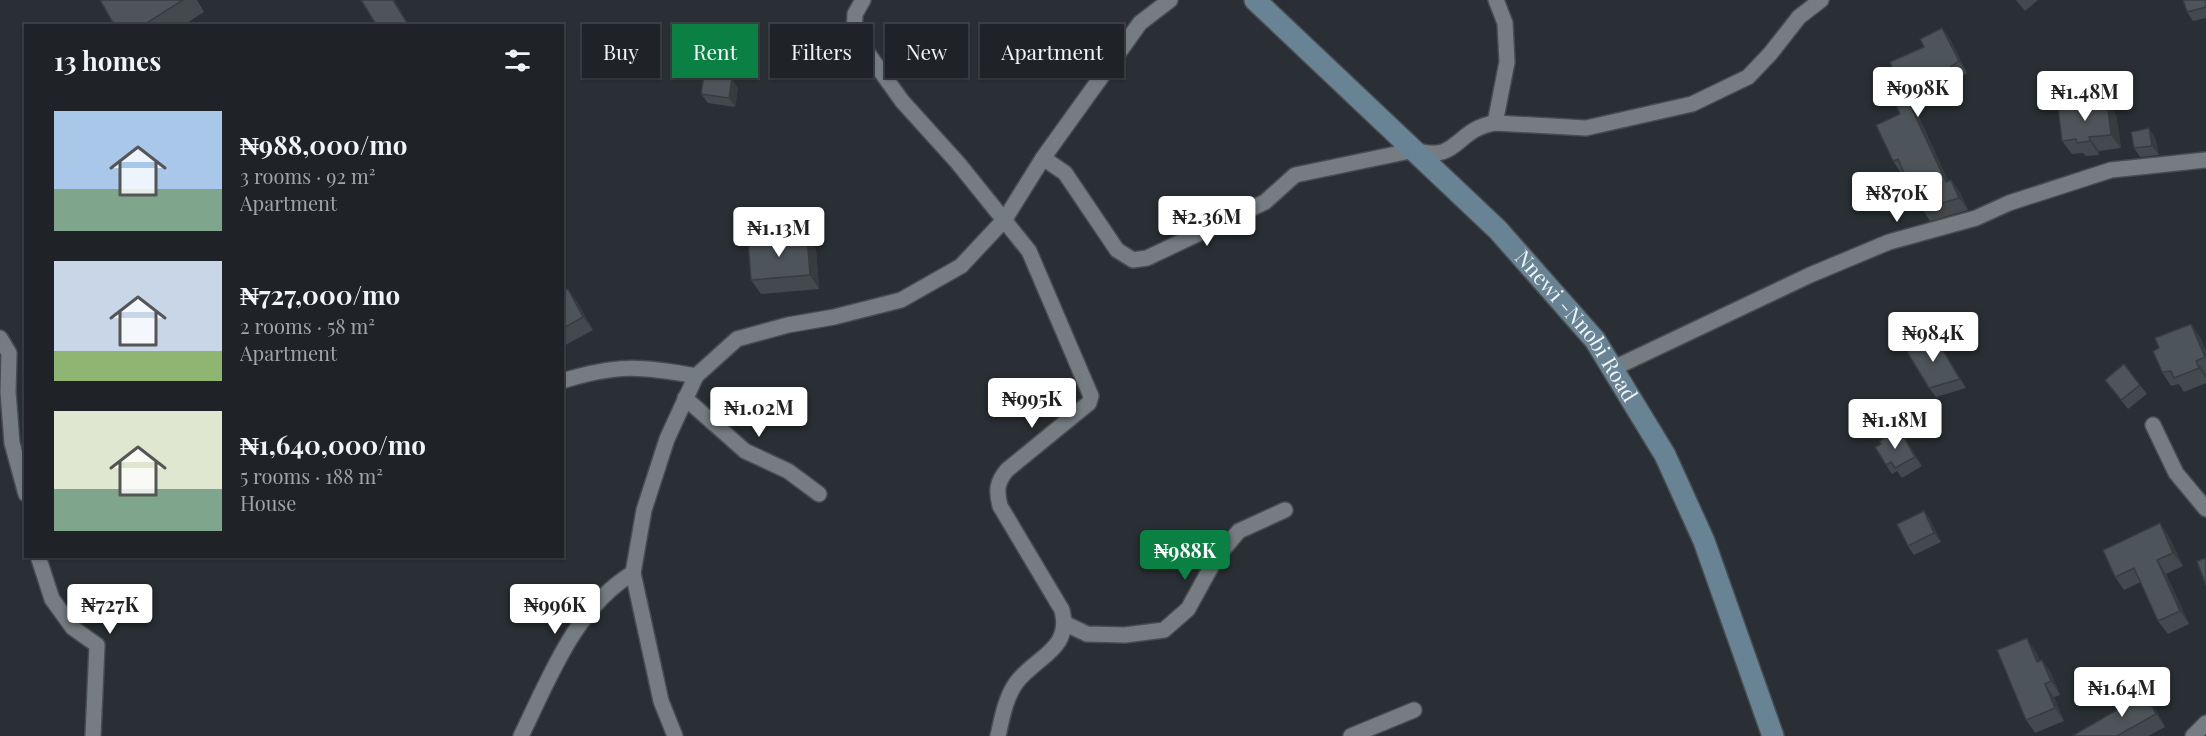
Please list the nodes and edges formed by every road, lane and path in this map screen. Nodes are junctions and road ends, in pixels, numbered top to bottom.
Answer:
1 (863, 0) edge
2 (1170, 0) edge
3 (1255, 0) edge
4 (1496, 0) edge
5 (1821, 0) edge
6 (1495, 123) junction
7 (1415, 150) junction
8 (1043, 158) junction
9 (2206, 160) edge
10 (1005, 219) junction
11 (0, 338) edge
12 (1614, 368) junction
13 (696, 376) junction
14 (564, 380) edge
15 (685, 398) junction
16 (2153, 425) dead end
17 (24, 487) edge
18 (819, 494) dead end
19 (2206, 509) edge
20 (1285, 510) dead end
21 (39, 558) edge
22 (633, 573) junction
23 (1066, 624) junction
24 (1414, 710) dead end
25 (2206, 723) edge
26 (93, 736) edge
27 (521, 736) edge
28 (675, 736) edge
29 (998, 736) edge
30 (1352, 736) edge
31 (1773, 736) edge
32 (2193, 736) edge

1 - 10 street
2 - 8 street
3 - 7 main road, Nnewi -Nnobi Road
4 - 6 street
5 - 6 street
6 - 7 street
7 - 8 street
7 - 12 main road, Nnewi -Nnobi Road
8 - 10 street
9 - 12 street
10 - 13 street
10 - 23 street
11 - 17 street
12 - 31 main road, Nnewi -Nnobi Road
13 - 14 street
13 - 15 street
15 - 18 street
15 - 22 street
16 - 19 street
20 - 23 street
21 - 26 street
22 - 27 street
22 - 28 street
23 - 29 street
24 - 30 street
25 - 32 street

